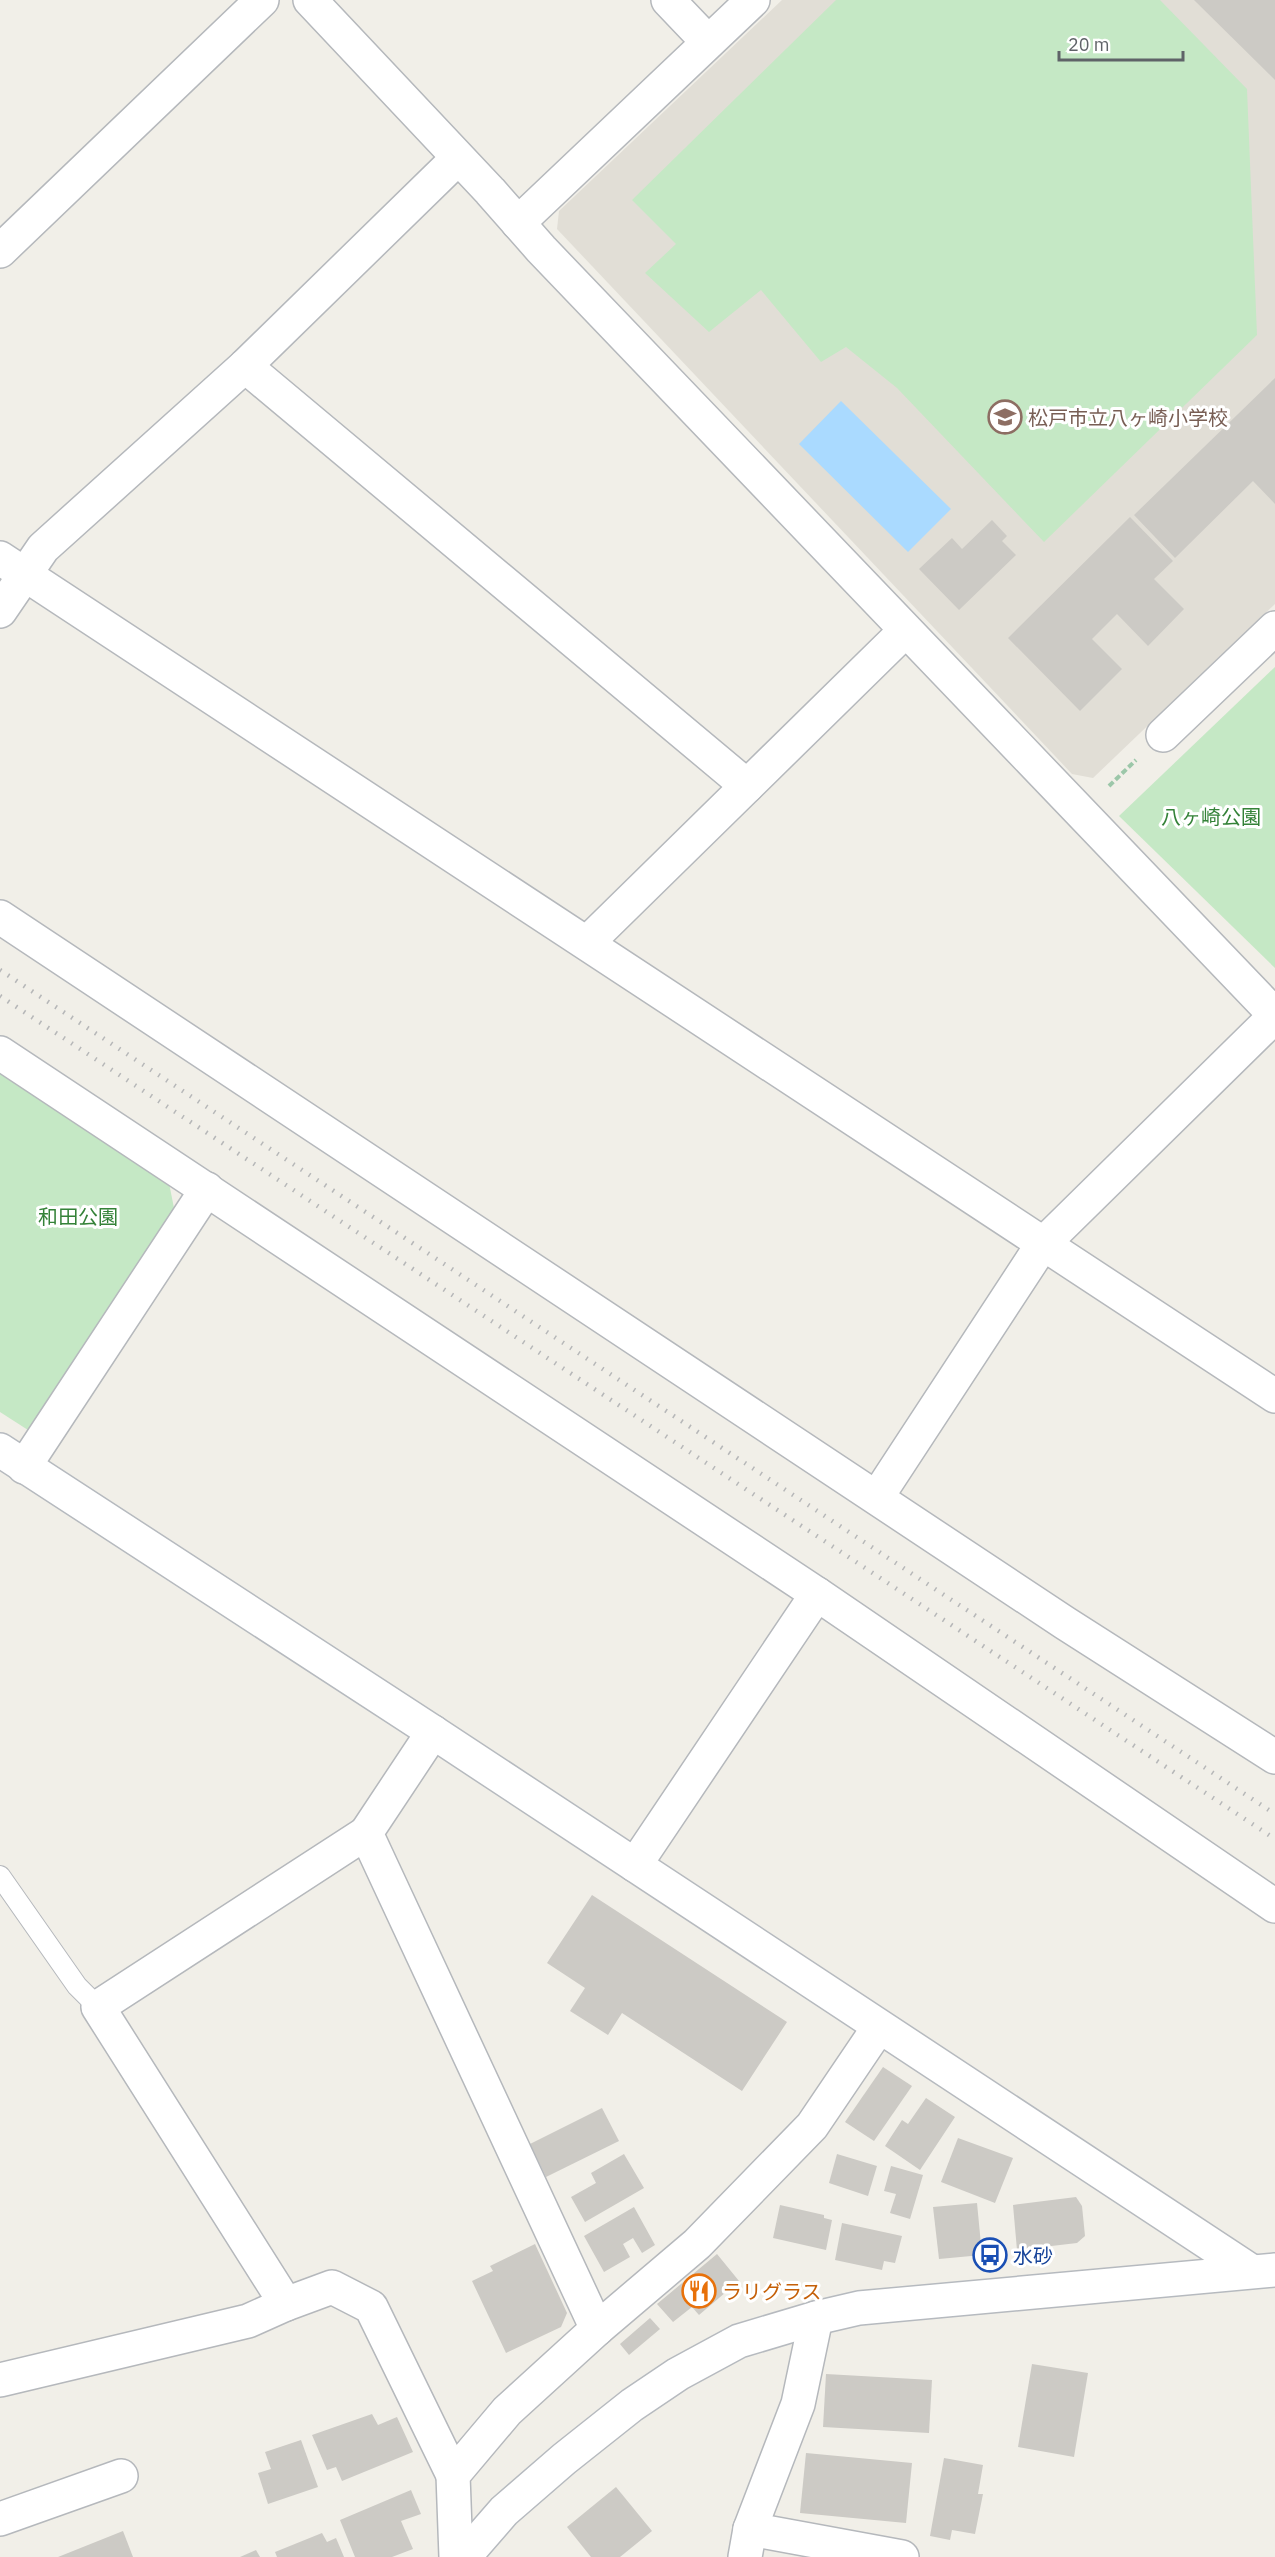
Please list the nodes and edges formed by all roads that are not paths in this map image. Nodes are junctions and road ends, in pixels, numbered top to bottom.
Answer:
1 (262, 0) edge
2 (310, 0) edge
3 (668, 0) edge
4 (753, 0) edge
5 (708, 42) junction
6 (458, 158) junction
7 (518, 223) junction
8 (0, 251) edge
9 (245, 366) junction
10 (12, 566) edge
11 (0, 611) edge
12 (1275, 628) edge
13 (905, 631) junction
14 (1163, 735) road end
15 (747, 786) junction
16 (0, 917) edge
17 (588, 942) junction
18 (1275, 1016) edge
19 (0, 1053) edge
20 (207, 1189) junction
21 (1042, 1245) junction
22 (1275, 1396) edge
23 (9, 1460) edge
24 (877, 1497) junction
25 (817, 1594) junction
26 (433, 1732) junction
27 (1275, 1757) edge
28 (366, 1833) junction
29 (635, 1865) junction
30 (0, 1876) edge
31 (1275, 1906) edge
32 (98, 2007) junction
33 (879, 2027) junction
34 (1267, 2277) edge
35 (286, 2304) junction
36 (816, 2318) junction
37 (597, 2329) junction
38 (0, 2380) edge
39 (453, 2475) junction
40 (121, 2476) dead end
41 (0, 2519) edge
42 (748, 2543) edge
43 (456, 2557) edge
44 (464, 2557) edge
45 (902, 2557) edge

1 - 8 street
2 - 6 street
3 - 5 street
4 - 5 street
5 - 7 street
6 - 7 street
6 - 9 street
7 - 13 street
9 - 10 street
9 - 15 street
10 - 11 street
10 - 17 street
12 - 14 street
13 - 15 street
13 - 18 street
15 - 17 street
16 - 24 street
17 - 21 street
18 - 21 street
19 - 20 street
20 - 23 street
20 - 25 street
21 - 22 street
21 - 24 street
23 - 26 street
24 - 27 street
25 - 29 street
25 - 31 street
26 - 28 street
26 - 29 street
28 - 32 street
28 - 37 street
29 - 33 street
30 - 32 lane
32 - 35 street
33 - 34 street
33 - 37 street
34 - 36 street
35 - 38 street
35 - 39 street
36 - 42 street
36 - 44 street
37 - 39 street
39 - 43 street
40 - 41 street
42 - 45 street

